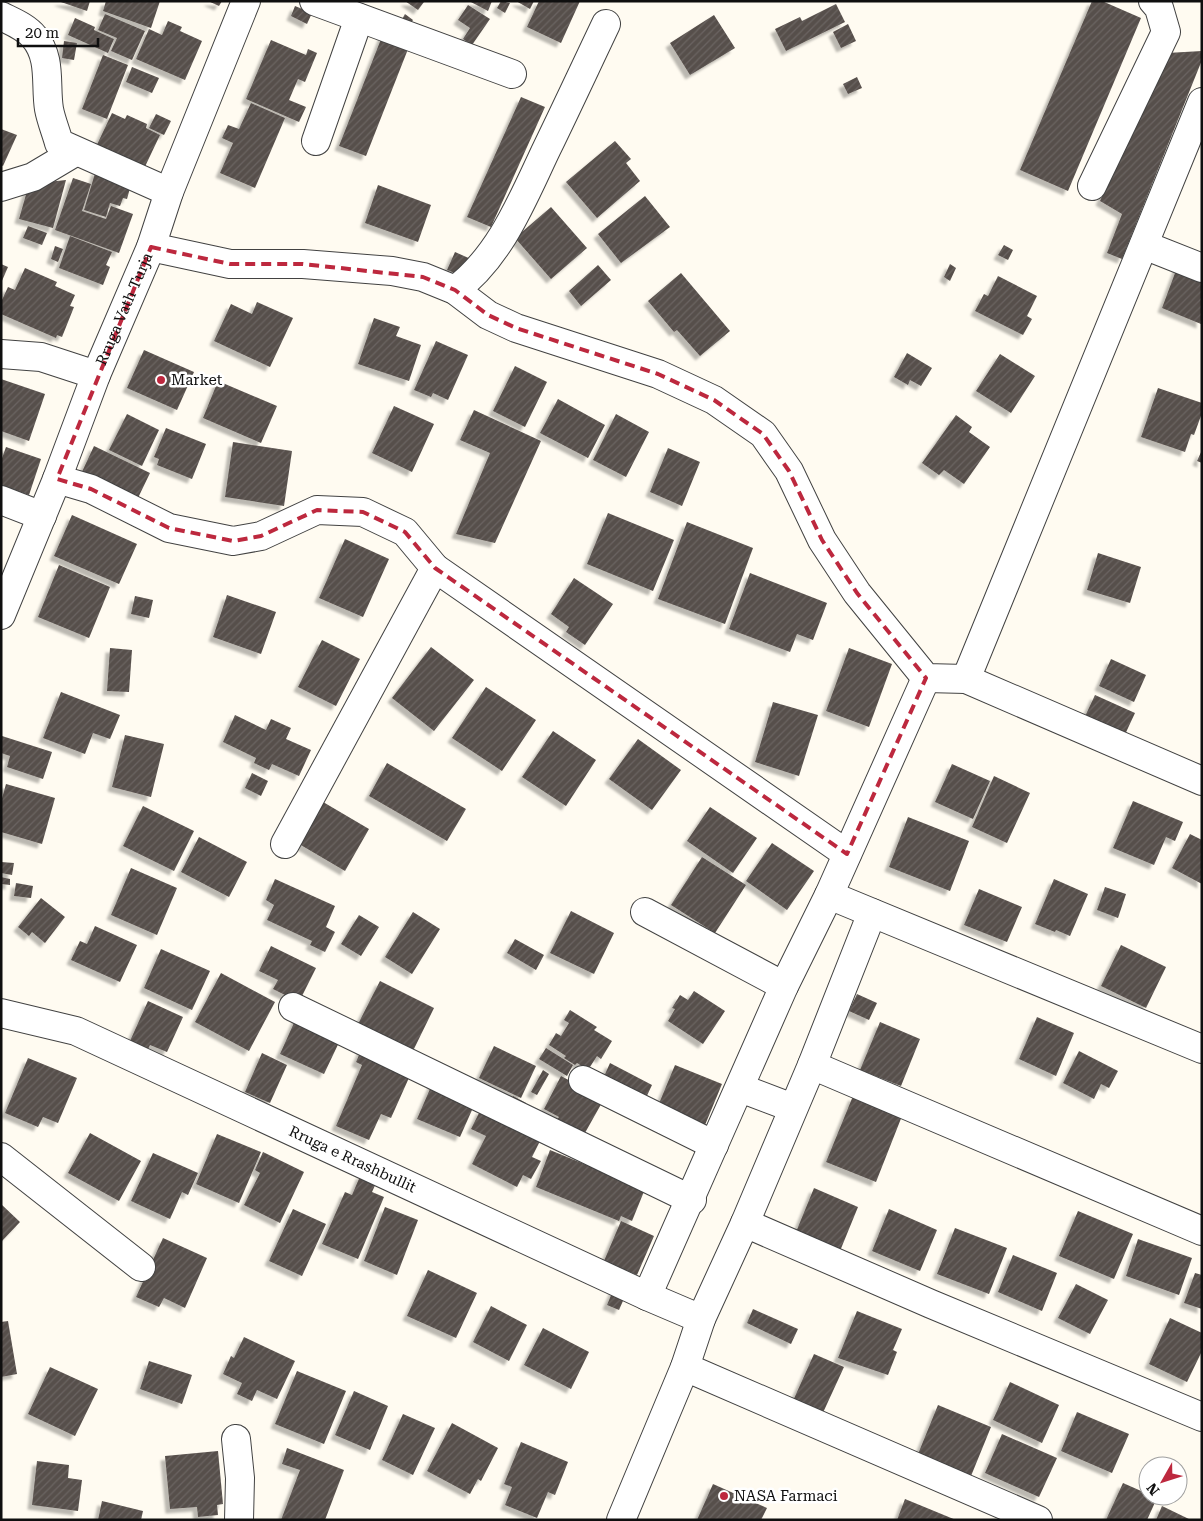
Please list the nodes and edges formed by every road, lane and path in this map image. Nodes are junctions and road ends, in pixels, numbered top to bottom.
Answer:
1 (246, 1) edge
2 (314, 1) edge
3 (1153, 1) edge
4 (1, 16) edge
5 (359, 18) junction
6 (606, 24) dead end
7 (512, 74) dead end
8 (1202, 102) edge
9 (316, 141) dead end
10 (75, 152) junction
11 (1092, 186) dead end
12 (1, 187) edge
13 (169, 192) junction
14 (1144, 245) junction
15 (150, 247) junction
16 (1202, 268) edge
17 (455, 290) junction
18 (1, 354) edge
19 (96, 375) junction
20 (58, 479) junction
21 (1, 500) edge
22 (42, 516) junction
23 (435, 568) junction
24 (1, 615) edge
25 (926, 678) junction
26 (966, 679) junction
27 (1202, 781) edge
28 (285, 844) dead end
29 (847, 854) junction
30 (829, 895) junction
31 (645, 912) dead end
32 (872, 913) junction
33 (784, 986) junction
34 (293, 1007) dead end
35 (1, 1013) edge
36 (1202, 1049) edge
37 (812, 1065) junction
38 (583, 1080) dead end
39 (740, 1088) junction
40 (793, 1108) junction
41 (714, 1145) junction
42 (1, 1156) edge
43 (692, 1200) junction
44 (745, 1223) junction
45 (1202, 1231) edge
46 (141, 1267) dead end
47 (648, 1296) junction
48 (701, 1319) junction
49 (685, 1367) junction
50 (1202, 1417) edge
51 (236, 1439) dead end
52 (239, 1520) edge
53 (620, 1520) edge
54 (1038, 1520) edge

1 - 13 street, Rruga Vath Turja
2 - 5 street
3 - 11 street
4 - 10 street
5 - 7 street
5 - 9 street
6 - 17 street
8 - 14 street
10 - 12 street
10 - 13 street
13 - 15 street, Rruga Vath Turja
14 - 16 street
14 - 26 street
15 - 17 street
15 - 19 street, Rruga Vath Turja
17 - 25 street
18 - 19 street
19 - 20 street, Rruga Vath Turja
20 - 22 street, Rruga Vath Turja
20 - 23 street
21 - 22 street
22 - 24 street, Rruga Vath Turja
23 - 28 street
23 - 29 street
25 - 26 street
25 - 29 street
26 - 27 street
29 - 30 street
30 - 32 street
30 - 33 street
31 - 33 street
32 - 36 street
32 - 37 street
33 - 39 street
34 - 43 street
35 - 47 street, Rruga e Rrashbullit
37 - 40 street
37 - 45 street
38 - 41 street
39 - 40 street
39 - 41 street
40 - 44 street
41 - 43 street
42 - 46 street
43 - 47 street
44 - 48 street
44 - 50 street
47 - 48 street, Rruga e Rrashbullit
48 - 49 street
49 - 53 street
49 - 54 street
51 - 52 street

